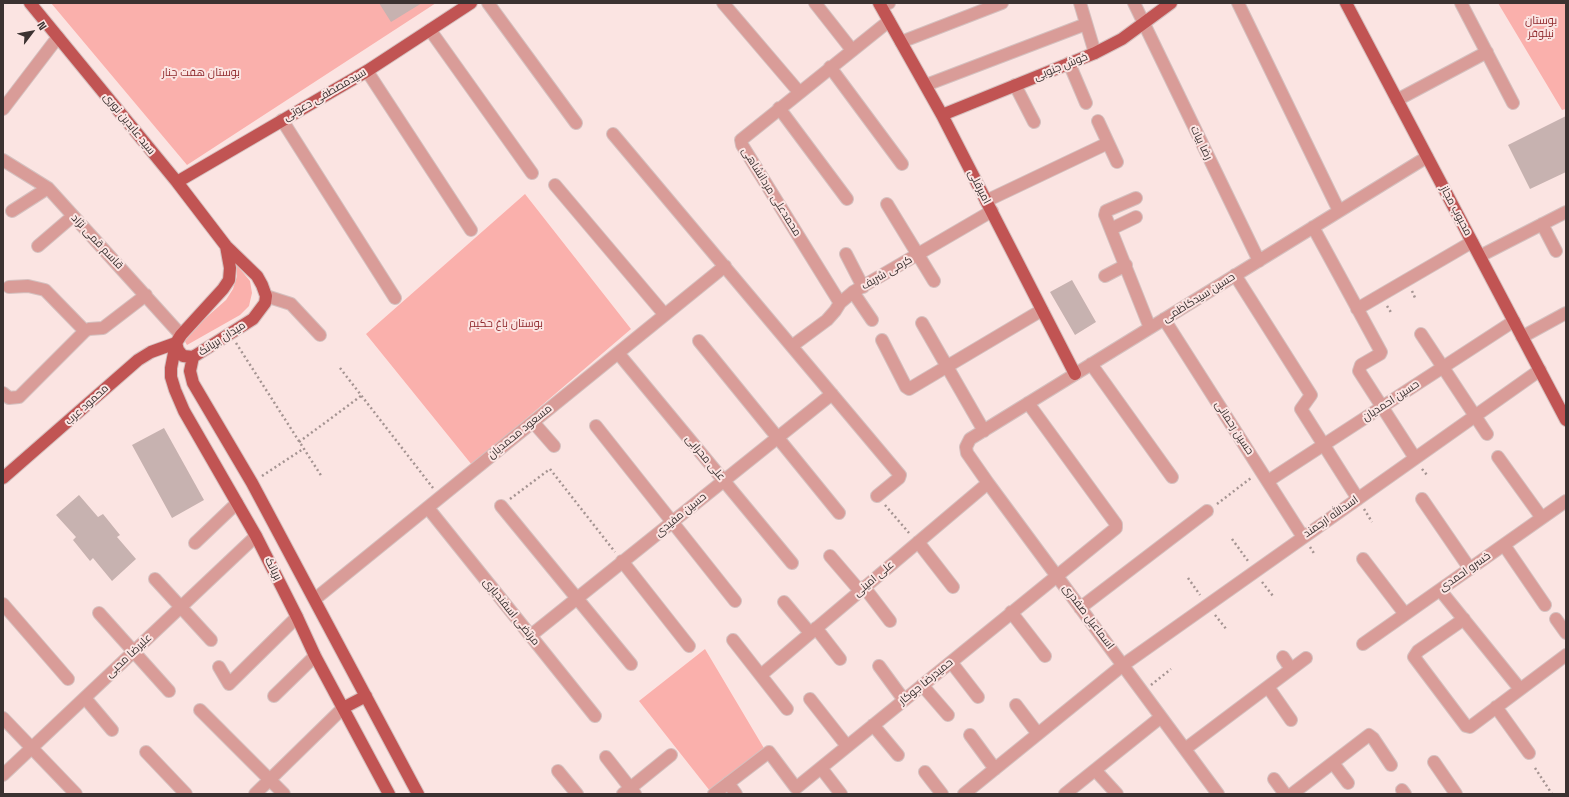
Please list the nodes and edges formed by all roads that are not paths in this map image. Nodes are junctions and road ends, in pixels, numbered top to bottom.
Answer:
1 (30, 3) edge
2 (471, 3) edge
3 (488, 3) edge
4 (723, 3) edge
5 (815, 3) edge
6 (1002, 3) edge
7 (1080, 3) edge
8 (1134, 3) edge
9 (1171, 3) edge
10 (1238, 3) edge
11 (1346, 3) edge
12 (1461, 3) edge
13 (883, 4) edge
14 (889, 21) junction
15 (1086, 24) junction
16 (1144, 24) junction
17 (430, 30) junction
18 (58, 37) junction
19 (901, 42) junction
20 (852, 50) junction
21 (1487, 52) junction
22 (1095, 53) junction
23 (1069, 63) junction
24 (830, 68) junction
25 (367, 71) junction
26 (926, 85) junction
27 (1015, 85) junction
28 (799, 92) junction
29 (1397, 100) junction
30 (1086, 103) dead end
31 (1513, 103) dead end
32 (779, 108) junction
33 (3, 109) edge
34 (942, 115) junction
35 (282, 120) junction
36 (1098, 121) dead end
37 (1034, 122) dead end
38 (576, 123) dead end
39 (613, 134) dead end
40 (1108, 143) junction
41 (1427, 157) junction
42 (4, 161) edge
43 (1117, 162) dead end
44 (902, 164) dead end
45 (532, 173) dead end
46 (177, 182) junction
47 (555, 185) dead end
48 (48, 188) junction
49 (1136, 198) dead end
50 (847, 199) dead end
51 (887, 204) dead end
52 (989, 206) junction
53 (12, 211) dead end
54 (1339, 211) junction
55 (1566, 212) edge
56 (73, 216) junction
57 (1136, 217) dead end
58 (1542, 224) junction
59 (1313, 227) junction
60 (1112, 229) junction
61 (471, 230) dead end
62 (1472, 242) junction
63 (38, 246) dead end
64 (226, 246) junction
65 (1556, 251) dead end
66 (846, 254) dead end
67 (918, 254) junction
68 (1480, 256) junction
69 (1258, 261) junction
70 (1126, 265) junction
71 (725, 266) junction
72 (1235, 275) junction
73 (1105, 276) dead end
74 (934, 281) dead end
75 (9, 287) dead end
76 (858, 290) junction
77 (146, 295) junction
78 (266, 296) junction
79 (396, 298) dead end
80 (840, 303) junction
81 (1358, 309) junction
82 (1042, 310) junction
83 (1566, 313) edge
84 (665, 315) junction
85 (1164, 319) junction
86 (872, 320) dead end
87 (1514, 321) junction
88 (922, 323) dead end
89 (1150, 328) junction
90 (85, 331) junction
91 (1421, 334) dead end
92 (320, 335) dead end
93 (1522, 337) junction
94 (179, 339) junction
95 (882, 340) dead end
96 (699, 341) dead end
97 (792, 346) junction
98 (618, 353) junction
99 (194, 357) junction
100 (1091, 364) junction
101 (947, 366) junction
102 (1443, 367) junction
103 (1540, 370) junction
104 (1075, 374) junction
105 (3, 394) edge
106 (832, 394) junction
107 (1028, 403) junction
108 (1383, 407) junction
109 (1476, 416) junction
110 (1566, 420) edge
111 (533, 422) junction
112 (596, 426) dead end
113 (984, 430) junction
114 (1487, 434) dead end
115 (778, 437) junction
116 (970, 439) joint
117 (1324, 445) junction
118 (554, 446) dead end
119 (1498, 457) dead end
120 (1415, 458) junction
121 (1172, 477) dead end
122 (3, 478) edge
123 (724, 480) junction
124 (1268, 481) junction
125 (988, 483) junction
126 (877, 496) road end
127 (1358, 499) junction
128 (1422, 499) dead end
129 (1566, 501) edge
130 (237, 503) junction
131 (501, 506) road end
132 (428, 508) junction
133 (1207, 511) road end
134 (839, 513) dead end
135 (1542, 518) junction
136 (672, 522) junction
137 (256, 536) junction
138 (1303, 537) junction
139 (918, 542) junction
140 (195, 543) dead end
141 (1504, 545) junction
142 (830, 556) dead end
143 (1363, 559) dead end
144 (622, 561) junction
145 (792, 563) dead end
146 (1470, 569) junction
147 (1056, 576) junction
148 (155, 579) dead end
149 (953, 587) dead end
150 (862, 589) junction
151 (1440, 590) junction
152 (577, 598) junction
153 (315, 599) junction
154 (735, 601) dead end
155 (784, 602) dead end
156 (3, 604) edge
157 (1545, 605) dead end
158 (181, 607) junction
159 (1080, 608) junction
160 (1011, 612) junction
161 (99, 613) dead end
162 (1405, 614) junction
163 (297, 617) junction
164 (1464, 619) junction
165 (1556, 620) dead end
166 (890, 621) dead end
167 (813, 631) junction
168 (1566, 633) edge
169 (530, 636) junction
170 (211, 640) dead end
171 (733, 640) dead end
172 (1363, 644) dead end
173 (689, 646) dead end
174 (134, 652) junction
175 (315, 656) junction
176 (1045, 656) dead end
177 (1565, 656) edge
178 (1282, 657) dead end
179 (1306, 658) dead end
180 (840, 659) dead end
181 (951, 662) junction
182 (631, 664) dead end
183 (1123, 664) junction
184 (879, 666) dead end
185 (219, 667) dead end
186 (1292, 669) junction
187 (761, 675) junction
188 (68, 679) dead end
189 (922, 685) junction
190 (1268, 687) junction
191 (1520, 689) junction
192 (169, 691) dead end
193 (274, 696) dead end
194 (366, 696) junction
195 (978, 697) dead end
196 (85, 698) junction
197 (810, 699) dead end
198 (904, 700) junction
199 (1016, 705) dead end
200 (1496, 707) junction
201 (343, 708) junction
202 (787, 709) dead end
203 (200, 710) dead end
204 (948, 715) dead end
205 (596, 716) dead end
206 (1161, 716) junction
207 (3, 718) edge
208 (1291, 720) dead end
209 (874, 725) junction
210 (112, 730) dead end
211 (1038, 734) junction
212 (970, 735) dead end
213 (847, 746) junction
214 (32, 748) junction
215 (1185, 749) junction
216 (146, 752) dead end
217 (1529, 753) dead end
218 (671, 755) dead end
219 (898, 755) dead end
220 (606, 757) dead end
221 (1434, 762) dead end
222 (1333, 763) junction
223 (1390, 765) dead end
224 (821, 768) junction
225 (995, 769) junction
226 (1095, 770) junction
227 (558, 771) dead end
228 (925, 772) dead end
229 (3, 775) edge
230 (1274, 779) dead end
231 (269, 780) junction
232 (1348, 782) dead end
233 (728, 783) junction
234 (630, 792) edge
235 (76, 794) edge
236 (186, 794) edge
237 (255, 794) edge
238 (284, 794) edge
239 (389, 794) edge
240 (418, 794) edge
241 (577, 794) edge
242 (714, 794) edge
243 (736, 794) edge
244 (841, 794) edge
245 (942, 794) edge
246 (964, 794) edge
247 (1065, 794) edge
248 (1118, 794) edge
249 (1218, 794) edge
250 (1285, 794) edge
251 (1292, 794) edge
252 (1456, 794) edge

1 - 18 main road, سید عابدین نوری
2 - 17 main road, سیدمصطفی دعوتی
3 - 38 street
4 - 28 street
5 - 20 street
6 - 19 street
7 - 15 street
8 - 16 street, رضا بیات
9 - 16 main road, خوش جنوبی
10 - 54 street
11 - 29 main road, محبوب مجاز
12 - 21 street
13 - 14 main road, امیرقلی
14 - 19 main road, امیرقلی
14 - 20 street, محمدعلی مردانشاهی
15 - 22 street
15 - 26 street
16 - 22 main road, خوش جنوبی
16 - 69 street, رضا بیات
17 - 25 main road, سیدمصطفی دعوتی
17 - 45 street
18 - 33 street
18 - 46 main road, سید عابدین نوری
19 - 26 main road, امیرقلی
20 - 24 street, محمدعلی مردانشاهی
21 - 29 street
21 - 31 street
22 - 23 main road, خوش جنوبی
23 - 27 main road, خوش جنوبی
23 - 30 street
24 - 28 street, محمدعلی مردانشاهی
24 - 44 street
25 - 35 main road, سیدمصطفی دعوتی
25 - 61 street
26 - 34 main road, امیرقلی
27 - 34 main road, خوش جنوبی
27 - 37 street
28 - 32 street, محمدعلی مردانشاهی
29 - 41 main road, محبوب مجاز
32 - 50 street
32 - 80 street, محمدعلی مردانشاهی
34 - 52 main road, امیرقلی
35 - 46 main road, سیدمصطفی دعوتی
35 - 79 street
36 - 40 street
39 - 71 street
40 - 43 street
40 - 52 street, کرمی شریف
41 - 54 street, حسین سیدکاظمی
41 - 62 main road, محبوب مجاز
42 - 48 street, قاسم قمی نژاد
46 - 64 main road, سید عابدین نوری
47 - 84 street
48 - 53 street
48 - 56 street, قاسم قمی نژاد
49 - 60 street
51 - 67 street
52 - 67 street, کرمی شریف
52 - 82 main road, امیرقلی
54 - 59 street, حسین سیدکاظمی
55 - 58 street
56 - 63 street
56 - 77 street, قاسم قمی نژاد
57 - 60 street
58 - 65 street
58 - 68 street
59 - 69 street, حسین سیدکاظمی
59 - 81 street
60 - 70 street
62 - 68 main road, محبوب مجاز
62 - 81 street
64 - 78 main road
64 - 94 main road
66 - 76 street
67 - 74 street
67 - 76 street, کرمی شریف
68 - 87 main road, محبوب مجاز
69 - 72 street, حسین سیدکاظمی
70 - 73 street
70 - 89 street
71 - 84 street, مسعود محمدیان
71 - 97 street
72 - 85 street, حسین سیدکاظمی
72 - 117 street
75 - 90 street
76 - 80 street, کرمی شریف
76 - 86 street
77 - 90 street
77 - 94 street, قاسم قمی نژاد
78 - 92 street
78 - 99 main road, میدان بریانک
80 - 97 street, کرمی شریف
81 - 108 street
82 - 101 street
82 - 104 main road, امیرقلی
83 - 93 street
84 - 98 street, مسعود محمدیان
85 - 89 street, حسین سیدکاظمی
85 - 124 street, حسین رحمانی
87 - 93 main road, محبوب مجاز
87 - 102 street, حسین احمدیان
88 - 101 street
89 - 100 street, حسین سیدکاظمی
90 - 105 street
91 - 102 street
93 - 103 main road, محبوب مجاز
94 - 99 main road, میدان بریانک
94 - 122 main road, محمود عرب
94 - 130 main road, بریانک
95 - 101 street
96 - 115 street
97 - 106 street
98 - 111 street, مسعود محمدیان
98 - 123 street, علی محرابی
99 - 153 main road, بریانک
100 - 104 street, حسین سیدکاظمی
100 - 121 street
101 - 113 street
102 - 108 street, حسین احمدیان
102 - 109 street
103 - 109 street, اسدالله ارجمند
103 - 110 main road, محبوب مجاز
104 - 107 street, حسین سیدکاظمی
106 - 115 street, حسین مفیدی
106 - 126 street
107 - 113 street, حسین سیدکاظمی
107 - 147 street, حمیدرضا جوکار
108 - 117 street, حسین احمدیان
108 - 120 street
109 - 114 street
109 - 120 street, اسدالله ارجمند
111 - 118 street
111 - 132 street, مسعود محمدیان
112 - 136 street
113 - 116 street, حسین سیدکاظمی
115 - 123 street, حسین مفیدی
115 - 134 street
116 - 125 street, اسماعیل صفدری
117 - 124 street, حسین احمدیان
117 - 127 street
119 - 135 street
120 - 127 street, اسدالله ارجمند
123 - 136 street, حسین مفیدی
123 - 145 street, علی محرابی
124 - 138 street, حسین رحمانی
125 - 139 street, علی امینی
125 - 147 street, اسماعیل صفدری
127 - 138 street, اسدالله ارجمند
128 - 146 street
129 - 135 street, خسرو احمدی
130 - 137 main road, بریانک
130 - 140 street
131 - 152 street
132 - 153 street, مسعود محمدیان
132 - 169 street, مرتضی اسفندیاری
133 - 159 street
135 - 141 street, خسرو احمدی
136 - 144 street, حسین مفیدی
136 - 154 street
137 - 158 street, علیرضا محبی
137 - 163 main road, بریانک
138 - 183 street, اسدالله ارجمند
139 - 149 street
139 - 150 street, علی امینی
141 - 146 street, خسرو احمدی
141 - 157 street
142 - 150 street
143 - 162 street
144 - 152 street, حسین مفیدی
144 - 173 street
146 - 151 street, خسرو احمدی
147 - 159 street, اسماعیل صفدری
147 - 160 street, حمیدرضا جوکار
148 - 158 street
150 - 166 street
150 - 167 street, علی امینی
151 - 162 street, خسرو احمدی
151 - 164 street
152 - 169 street, حسین مفیدی
152 - 182 street
153 - 194 main road, بریانک
155 - 167 street
156 - 188 street
158 - 170 street
158 - 174 street, علیرضا محبی
159 - 183 street, اسماعیل صفدری
160 - 176 street
160 - 181 street, حمیدرضا جوکار
161 - 174 street
162 - 172 street, خسرو احمدی
163 - 175 main road, بریانک
163 - 185 street
164 - 191 street
164 - 200 street
165 - 168 street
167 - 180 street
167 - 187 street, علی امینی
169 - 205 street, مرتضی اسفندیاری
171 - 187 street
174 - 192 street
174 - 196 street, علیرضا محبی
175 - 193 street
175 - 201 main road, بریانک
177 - 191 street
178 - 186 street
179 - 186 street
181 - 189 street, حمیدرضا جوکار
181 - 195 street
183 - 206 street, اسماعیل صفدری
183 - 211 street, اسدالله ارجمند
184 - 198 street
186 - 190 street
187 - 202 street
189 - 198 street, حمیدرضا جوکار
189 - 204 street
190 - 208 street
190 - 215 street
191 - 200 street
194 - 201 main road
194 - 240 main road, بریانک
196 - 210 street
196 - 214 street, علیرضا محبی
197 - 213 street
198 - 209 street, حمیدرضا جوکار
199 - 211 street
200 - 217 street
201 - 231 street
201 - 239 main road, بریانک
203 - 231 street
206 - 215 street, اسماعیل صفدری
206 - 226 street
207 - 214 street
209 - 213 street, حمیدرضا جوکار
209 - 219 street
211 - 225 street, اسدالله ارجمند
212 - 225 street
213 - 224 street, حمیدرضا جوکار
214 - 229 street, علیرضا محبی
214 - 235 street
215 - 249 street, اسماعیل صفدری
216 - 236 street
218 - 234 street
220 - 234 street
221 - 252 street
222 - 223 street
222 - 232 street
222 - 251 street
224 - 233 street, حمیدرضا جوکار
224 - 244 street
225 - 246 street, اسدالله ارجمند
226 - 247 street
226 - 248 street
227 - 241 street
228 - 245 street
230 - 250 street
231 - 237 street
231 - 238 street
233 - 242 street
233 - 243 street

